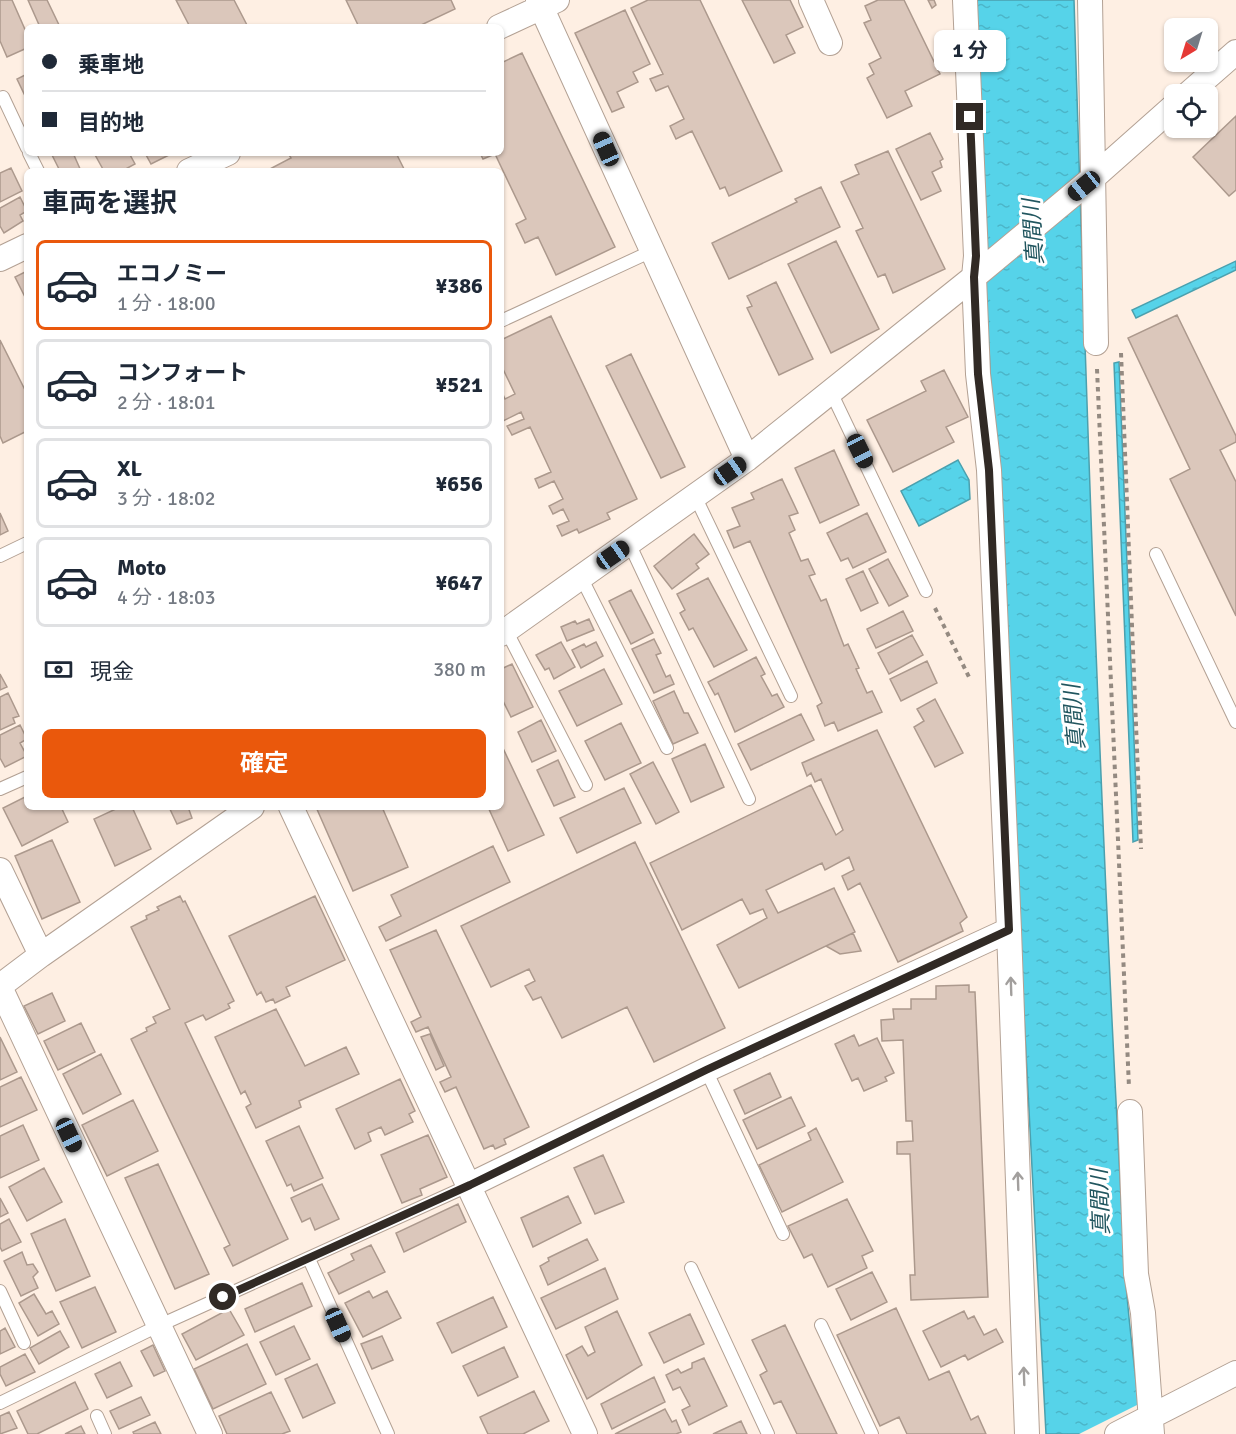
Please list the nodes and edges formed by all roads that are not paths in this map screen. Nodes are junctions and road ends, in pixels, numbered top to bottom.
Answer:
1 (811, 0) edge
2 (966, 0) edge
3 (1090, 0) edge
4 (546, 2) edge
5 (504, 24) edge
6 (830, 43) dead end
7 (1236, 52) edge
8 (1199, 84) edge
9 (3, 97) dead end
10 (1164, 115) edge
11 (24, 142) edge
12 (222, 156) edge
13 (196, 168) edge
14 (1089, 181) junction
15 (24, 247) edge
16 (652, 251) junction
17 (0, 259) edge
18 (978, 273) junction
19 (504, 320) edge
20 (1096, 343) road end
21 (831, 392) junction
22 (747, 459) junction
23 (695, 496) junction
24 (629, 543) junction
25 (24, 544) edge
26 (1156, 554) dead end
27 (0, 556) edge
28 (581, 577) junction
29 (926, 591) road end
30 (504, 632) edge
31 (791, 696) dead end
32 (1236, 722) edge
33 (667, 748) dead end
34 (24, 778) edge
35 (586, 785) dead end
36 (0, 789) edge
37 (749, 798) dead end
38 (248, 810) edge
39 (292, 810) edge
40 (0, 870) edge
41 (1009, 930) junction
42 (41, 955) junction
43 (0, 987) edge
44 (706, 1070) junction
45 (1130, 1112) road end
46 (470, 1185) junction
47 (783, 1234) dead end
48 (309, 1259) junction
49 (691, 1268) dead end
50 (0, 1292) edge
51 (821, 1325) dead end
52 (158, 1326) junction
53 (24, 1343) dead end
54 (1235, 1376) edge
55 (0, 1403) edge
56 (97, 1416) dead end
57 (1140, 1426) edge
58 (105, 1434) edge
59 (210, 1434) edge
60 (388, 1434) edge
61 (585, 1434) edge
62 (768, 1434) edge
63 (872, 1434) edge
64 (1027, 1434) edge

1 - 6 street
2 - 18 street
3 - 14 street
4 - 5 street
4 - 16 street
7 - 8 street
9 - 11 lane
10 - 14 street
12 - 13 street
14 - 18 street
14 - 20 street
15 - 17 street
16 - 19 lane
16 - 22 street
18 - 21 street
18 - 41 street
21 - 22 street
21 - 29 lane
22 - 23 street
23 - 24 street
23 - 31 lane
24 - 28 street
24 - 37 lane
25 - 27 lane
26 - 32 lane
28 - 30 street
28 - 33 lane
30 - 35 lane
34 - 36 lane
38 - 42 street
39 - 46 street
40 - 42 street
41 - 44 street
64 -> 41 street
42 - 43 street
43 - 52 street
44 - 46 street
44 - 47 lane
45 - 57 street
46 - 48 lane
46 - 61 street
48 - 52 lane
48 - 60 lane
49 - 62 lane
50 - 53 lane
51 - 63 lane
52 - 55 lane
52 - 59 street
54 - 57 street
56 - 58 lane

